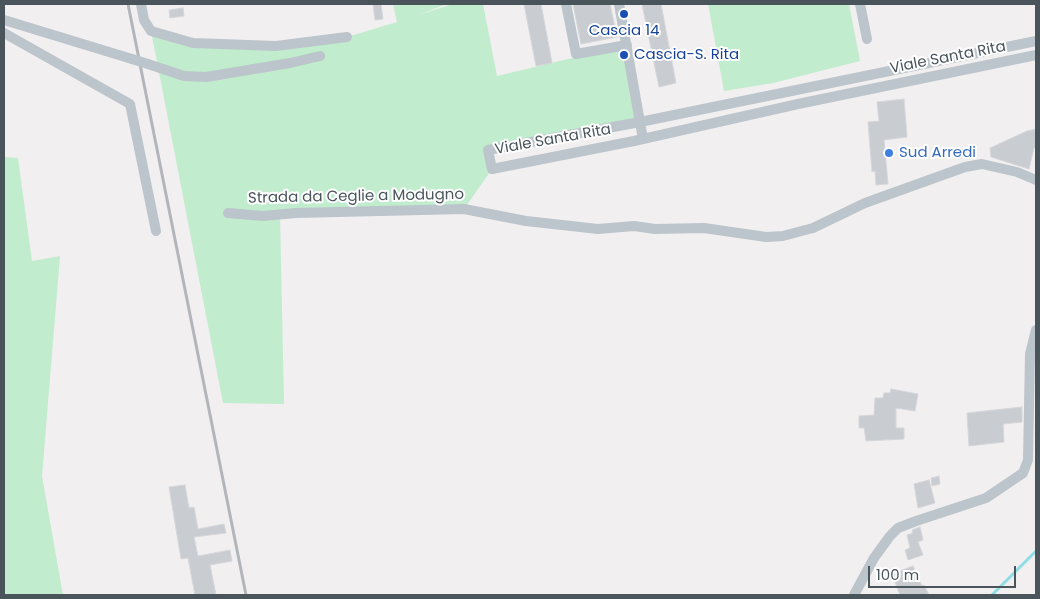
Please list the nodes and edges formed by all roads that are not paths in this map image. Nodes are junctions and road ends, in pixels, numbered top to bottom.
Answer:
1 (141, 4) edge
2 (566, 4) edge
3 (619, 4) edge
4 (860, 4) edge
5 (4, 20) edge
6 (4, 33) edge
7 (347, 37) dead end
8 (867, 39) dead end
9 (1036, 41) edge
10 (627, 45) junction
11 (320, 56) dead end
12 (1036, 56) edge
13 (794, 90) junction
14 (796, 104) junction
15 (640, 122) junction
16 (643, 139) junction
17 (1036, 180) edge
18 (228, 213) dead end
19 (156, 231) dead end
20 (1036, 330) edge
21 (854, 595) edge

1 - 7 street
2 - 10 street
3 - 10 street
4 - 8 street
5 - 11 street, bridge
6 - 19 street
9 - 13 street, Viale Santa Rita
10 - 15 street
12 - 14 street, Viale Santa Rita
13 - 14 street
13 - 15 street, Viale Santa Rita
14 - 16 street, Viale Santa Rita
15 - 16 street
15 - 16 street, Viale Santa Rita
17 - 18 street, Strada da Ceglie a Modugno
20 - 21 street

